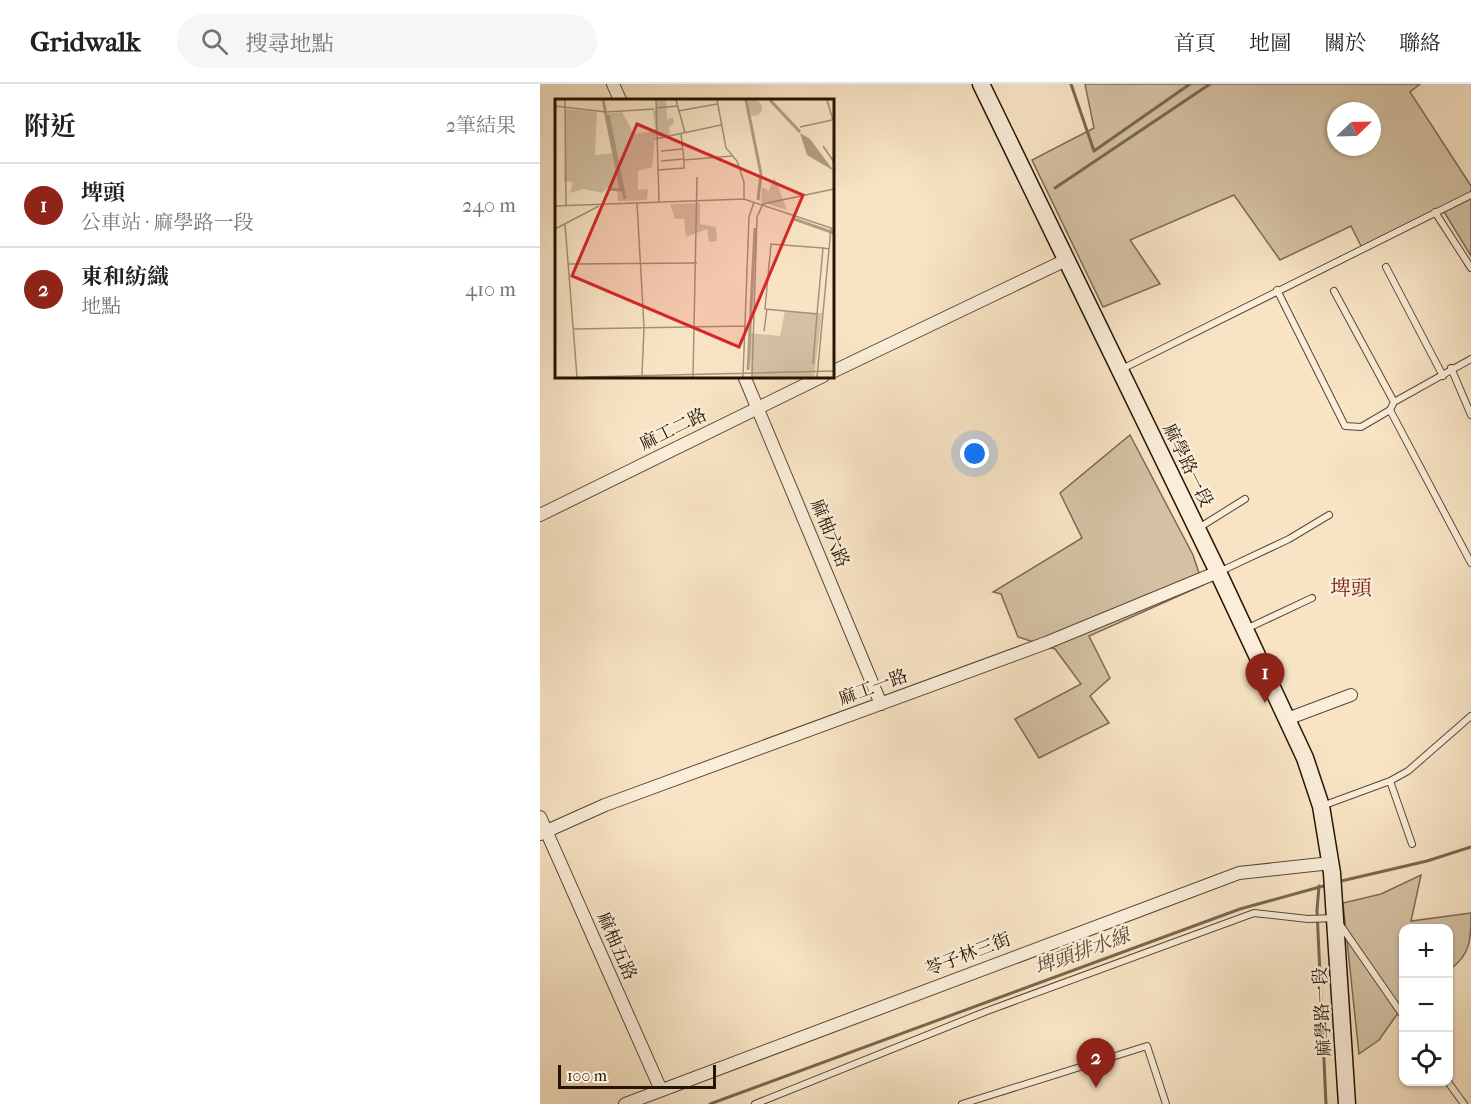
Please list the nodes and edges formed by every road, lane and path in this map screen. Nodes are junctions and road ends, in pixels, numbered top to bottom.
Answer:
1 (613, 84) edge
2 (981, 84) edge
3 (620, 99) edge
4 (1471, 195) edge
5 (1435, 212) junction
6 (1066, 260) junction
7 (1386, 267) dead end
8 (1471, 268) edge
9 (1277, 290) junction
10 (1334, 291) dead end
11 (1471, 359) edge
12 (1451, 368) junction
13 (1119, 370) junction
14 (834, 371) edge
15 (1443, 376) junction
16 (745, 378) edge
17 (819, 378) edge
18 (1394, 402) junction
19 (758, 408) junction
20 (1390, 410) junction
21 (1471, 415) edge
22 (1245, 499) dead end
23 (540, 515) edge
24 (1329, 515) dead end
25 (1197, 529) junction
26 (1471, 563) edge
27 (1218, 572) junction
28 (1312, 598) dead end
29 (1245, 630) junction
30 (1351, 695) dead end
31 (881, 704) junction
32 (1471, 716) edge
33 (1287, 719) junction
34 (1390, 781) junction
35 (1321, 806) junction
36 (540, 816) edge
37 (543, 832) edge
38 (1412, 844) dead end
39 (1331, 868) junction
40 (1335, 918) junction
41 (1399, 1010) edge
42 (1451, 1086) edge
43 (662, 1090) junction
44 (625, 1104) edge
45 (755, 1104) edge
46 (962, 1104) edge
47 (1166, 1104) edge
48 (1347, 1104) edge
49 (1464, 1104) edge

1 - 3 street
2 - 6 main road, 麻學路一段
4 - 5 lane
5 - 8 lane
5 - 9 lane
6 - 13 main road, 麻學路一段
6 - 14 street
7 - 15 lane
9 - 13 lane
9 - 20 lane
10 - 18 lane
11 - 12 lane
12 - 15 lane
12 - 21 lane
13 - 25 main road, 麻學路一段
15 - 18 lane
16 - 19 street, 麻柚六路
17 - 19 street, 麻工二路
18 - 20 lane
19 - 23 street, 麻工二路
19 - 31 street, 麻柚六路
20 - 26 lane
22 - 25 lane
24 - 27 lane
25 - 27 main road, 麻學路一段
27 - 29 main road, 麻學路一段
27 - 31 street, 麻工一路
28 - 29 lane
29 - 33 main road, 麻學路一段
30 - 33 street
31 - 37 street, 麻工一路
32 - 34 lane
33 - 35 main road, 麻學路一段
34 - 35 lane
34 - 38 lane
35 - 39 main road, 麻學路一段
36 - 37 street, 麻柚五路
37 - 43 street, 麻柚五路
39 - 40 main road, 麻學路一段
39 - 43 street, 苓子林三街
40 - 41 lane
40 - 45 lane
40 - 48 main road, 麻學路一段
42 - 49 lane
43 - 44 street, 苓子林三街
46 - 47 lane

